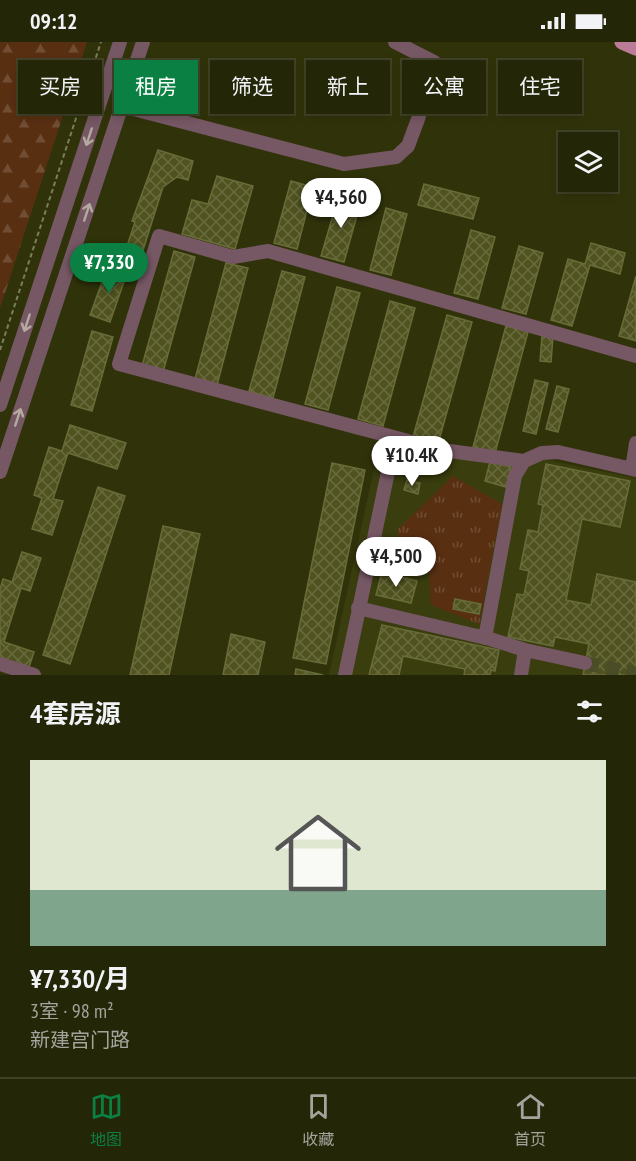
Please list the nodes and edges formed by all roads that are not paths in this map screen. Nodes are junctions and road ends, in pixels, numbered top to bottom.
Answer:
1 (120, 42) edge
2 (143, 42) edge
3 (395, 42) edge
4 (622, 42) edge
5 (636, 48) edge
6 (137, 60) edge
7 (119, 114) edge
8 (153, 114) edge
9 (636, 356) edge
10 (0, 405) edge
11 (636, 443) edge
12 (524, 461) junction
13 (634, 469) edge
14 (0, 472) edge
15 (388, 472) dead end
16 (358, 608) junction
17 (484, 638) junction
18 (525, 650) junction
19 (585, 663) tunnel mouth
20 (0, 664) edge
21 (34, 675) edge
22 (345, 675) edge
23 (520, 675) edge

1 -> 10 street
2 - 6 street
3 - 8 street
4 - 5 main road
14 -> 7 street
9 - 12 street
11 - 13 street
12 - 13 street
12 - 17 street
15 - 16 street
16 - 17 street
16 - 22 street
17 - 18 street
18 - 19 street
18 - 23 street
20 - 21 street

